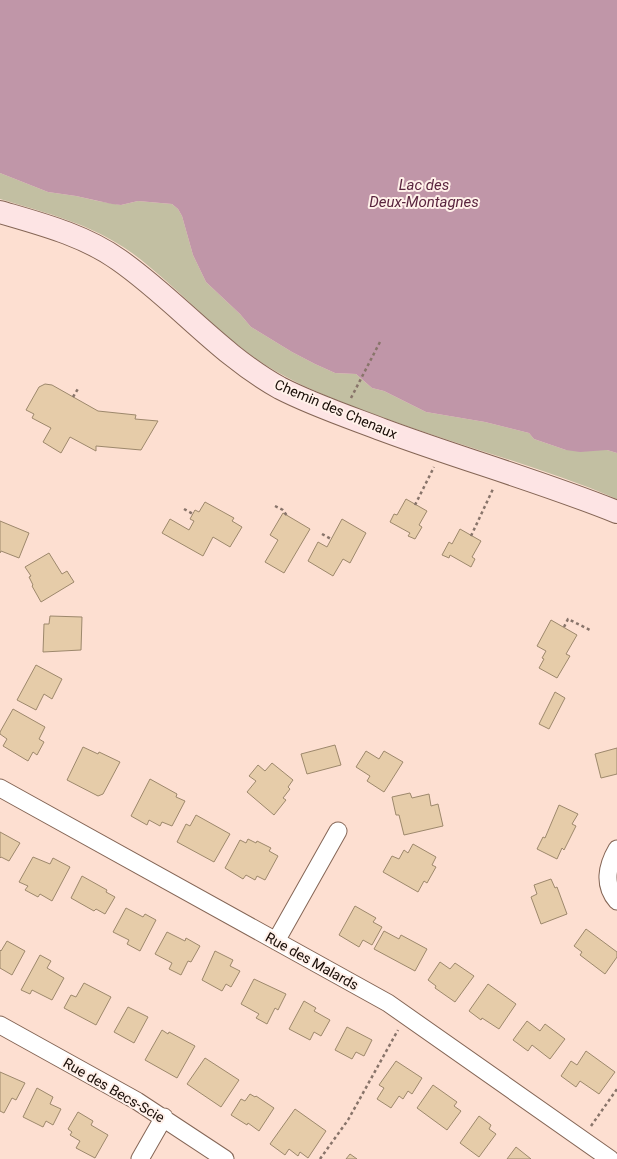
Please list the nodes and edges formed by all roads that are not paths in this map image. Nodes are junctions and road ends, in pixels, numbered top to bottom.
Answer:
1 (0, 212) edge
2 (617, 512) edge
3 (0, 788) edge
4 (338, 831) dead end
5 (617, 849) edge
6 (617, 901) edge
7 (276, 941) junction
8 (0, 1025) edge
9 (164, 1117) junction
10 (140, 1159) edge
11 (225, 1159) edge
12 (610, 1159) edge

1 - 2 street, Chemin des Chenaux
3 - 7 street, Rue des Malards
4 - 7 street
5 - 6 street
7 - 12 street, Rue des Malards
8 - 9 street, Rue des Becs-Scie
9 - 10 street
9 - 11 street, Rue des Becs-Scie

